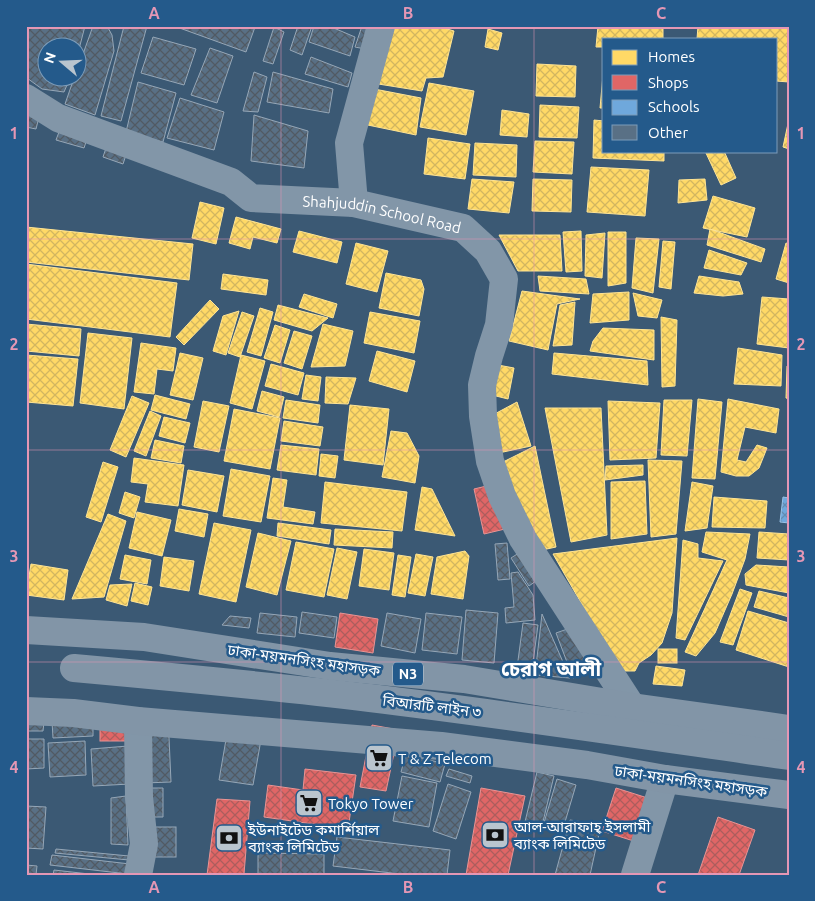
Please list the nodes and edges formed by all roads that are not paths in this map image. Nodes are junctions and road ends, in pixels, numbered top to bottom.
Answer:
1 (381, 26) edge
2 (26, 98) edge
3 (354, 203) junction
4 (26, 630) edge
5 (74, 668) dead end
6 (632, 708) junction
7 (26, 711) edge
8 (138, 721) junction
9 (789, 729) edge
10 (789, 756) edge
11 (665, 779) junction
12 (789, 795) edge
13 (138, 875) edge
14 (635, 875) edge

1 - 3 street
2 - 3 street, Shahjuddin School Road
3 - 6 street, Shahjuddin School Road
4 - 6 highway, ঢাকা-ময়মনসিংহ মহাসড়ক / N3
5 - 10 highway, বিআরটি লাইন ৩
6 - 9 highway, ঢাকা-ময়মনসিংহ মহাসড়ক / N3
7 - 8 highway, ঢাকা-ময়মনসিংহ মহাসড়ক
8 - 11 highway, ঢাকা-ময়মনসিংহ মহাসড়ক
8 - 13 street
11 - 12 highway, ঢাকা-ময়মনসিংহ মহাসড়ক
11 - 14 street

